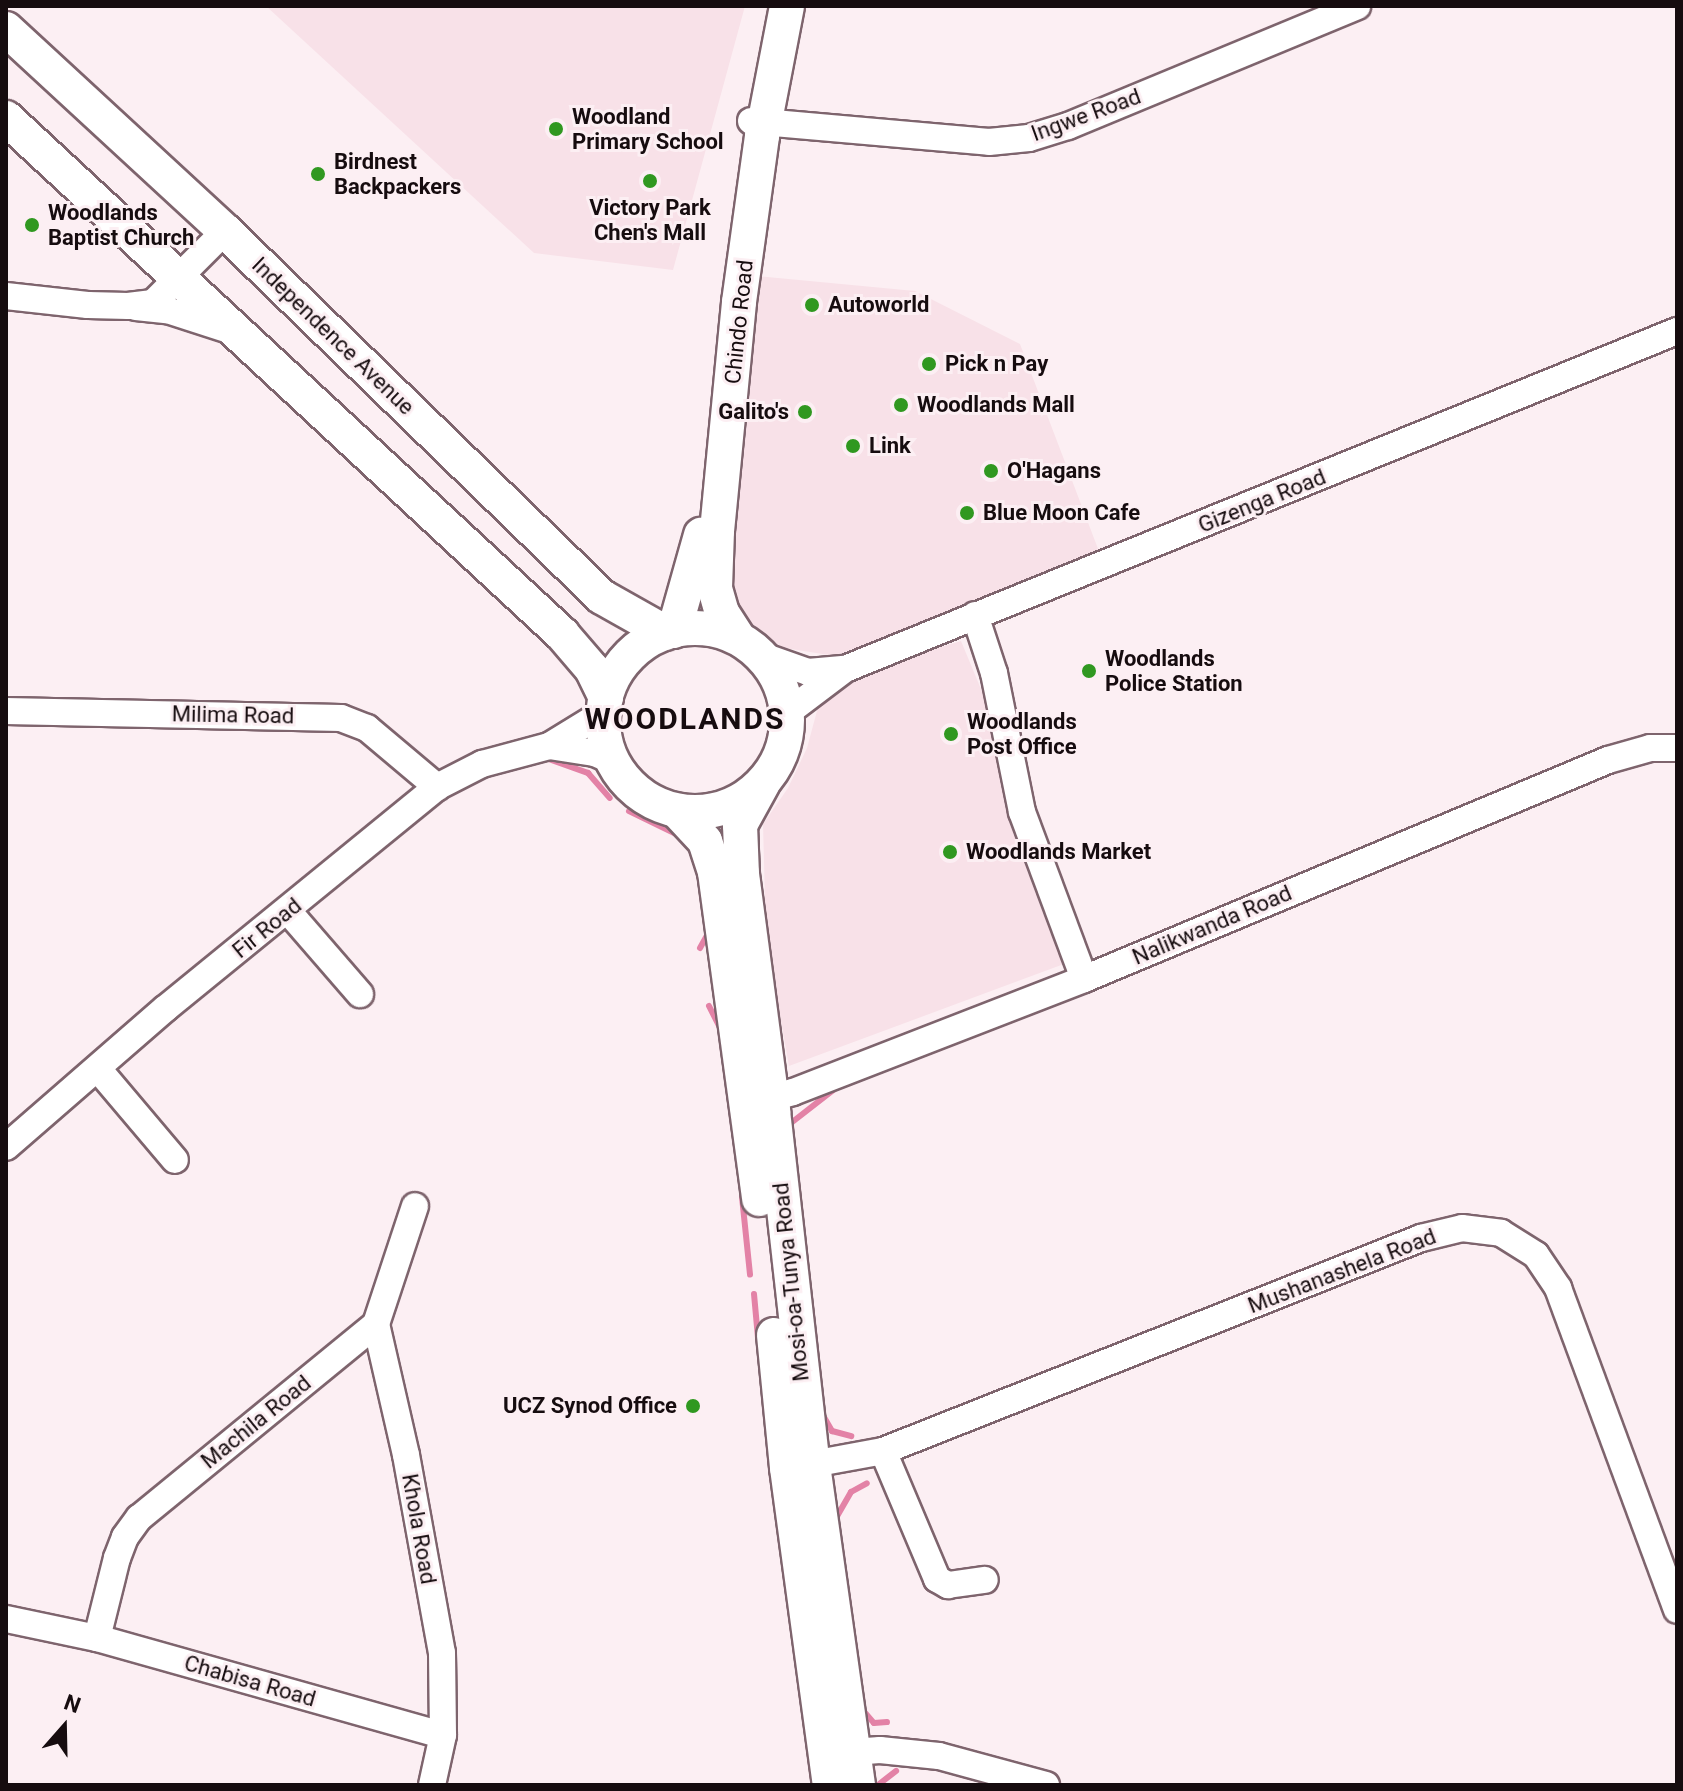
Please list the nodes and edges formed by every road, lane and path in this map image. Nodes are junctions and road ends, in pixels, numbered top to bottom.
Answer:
1 (772, 6) edge
2 (787, 6) edge
3 (1357, 6) edge
4 (6, 29) edge
5 (6, 118) edge
6 (758, 122) junction
7 (225, 231) junction
8 (178, 277) junction
9 (6, 296) edge
10 (128, 306) junction
11 (1677, 331) edge
12 (240, 334) junction
13 (975, 615) junction
14 (670, 632) junction
15 (748, 645) junction
16 (845, 669) junction
17 (604, 705) junction
18 (6, 711) edge
19 (787, 713) junction
20 (549, 746) junction
21 (1677, 748) edge
22 (613, 761) junction
23 (763, 783) junction
24 (437, 787) junction
25 (677, 811) junction
26 (288, 911) junction
27 (1084, 979) junction
28 (360, 994) dead end
29 (98, 1069) junction
30 (759, 1102) junction
31 (6, 1147) edge
32 (175, 1160) dead end
33 (415, 1206) dead end
34 (376, 1324) junction
35 (883, 1451) junction
36 (800, 1467) junction
37 (985, 1580) dead end
38 (1677, 1610) edge
39 (6, 1619) edge
40 (97, 1638) junction
41 (443, 1735) junction
42 (837, 1763) edge
43 (432, 1785) edge
44 (858, 1785) edge
45 (1046, 1785) edge

1 - 6 main road, Chindo Road
2 - 6 main road, Chindo Road
3 - 6 street, Ingwe Road
4 - 7 main road, Independence Avenue
5 - 8 main road
6 - 14 main road, Chindo Road
6 - 15 main road, Chindo Road
7 - 8 street
7 - 14 main road, Independence Avenue
8 - 10 street
8 - 12 main road
9 - 10 street
10 - 12 street
11 - 13 street, Gizenga Road
12 - 17 main road
13 - 16 street, Gizenga Road
13 - 27 street
14 - 15 main road
14 - 17 main road
15 - 16 street, Gizenga Road
15 - 19 main road
16 - 19 street, Gizenga Road
17 - 20 street, Fir Road
17 - 22 main road
18 - 24 street, Milima Road
19 - 23 main road
20 - 22 street, Fir Road
20 - 24 street, Fir Road
21 - 27 street, Nalikwanda Road
22 - 25 main road
23 - 25 main road
23 - 30 main road, Mosi-oa-Tunya Road
24 - 26 street, Fir Road
25 - 30 main road, Mosi-oa-Tunya Road
26 - 28 street
26 - 29 street, Fir Road
27 - 30 street, Nalikwanda Road
29 - 31 street, Fir Road
29 - 32 street
30 - 36 main road, Mosi-oa-Tunya Road
33 - 34 street
34 - 40 street, Machila Road
34 - 41 street, Khola Road
35 - 36 street, Mushanashela Road
35 - 37 street
35 - 38 street, Mushanashela Road
36 - 42 main road, Mosi-oa-Tunya Road
39 - 40 street, Chabisa Road
40 - 41 street, Chabisa Road
41 - 43 street
42 - 44 main road, Mosi-oa-Tunya Road
42 - 45 street

